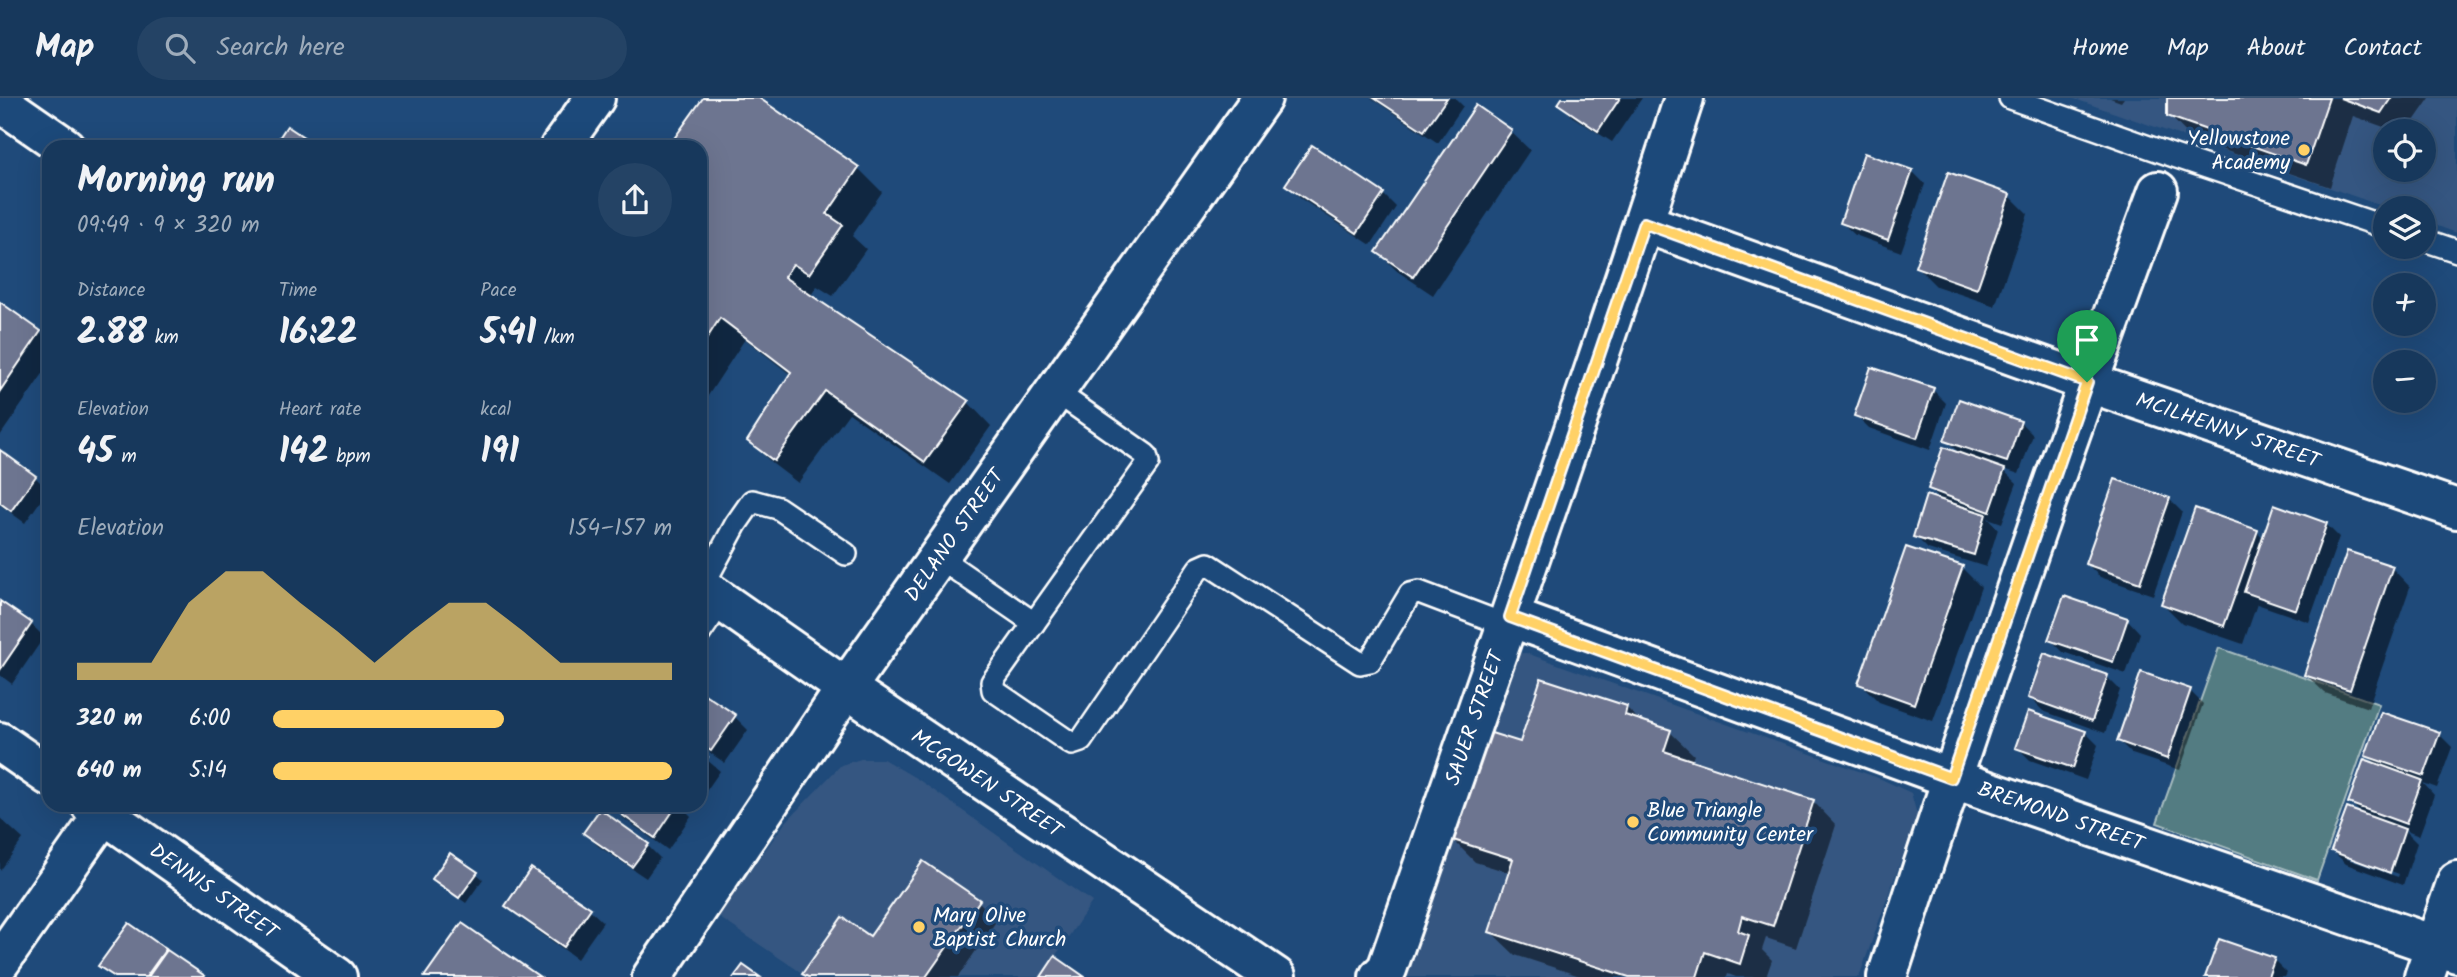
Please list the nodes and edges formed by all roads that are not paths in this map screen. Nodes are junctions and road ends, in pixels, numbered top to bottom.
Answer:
1 (595, 98) edge
2 (1684, 98) edge
3 (2010, 98) edge
4 (0, 102) edge
5 (1248, 103) edge
6 (55, 140) edge
7 (565, 140) edge
8 (2158, 191) dead end
9 (1644, 223) junction
10 (2373, 223) edge
11 (2436, 244) edge
12 (2457, 251) edge
13 (2087, 382) junction
14 (1055, 391) junction
15 (2457, 509) edge
16 (846, 554) dead end
17 (938, 557) junction
18 (708, 592) edge
19 (1508, 621) junction
20 (1034, 623) junction
21 (846, 688) junction
22 (0, 742) edge
23 (42, 771) edge
24 (1951, 778) junction
25 (99, 812) edge
26 (108, 812) edge
27 (2457, 881) edge
28 (2439, 958) edge
29 (0, 962) edge
30 (337, 977) edge
31 (652, 977) edge
32 (1276, 977) edge
33 (1379, 977) edge
34 (1887, 977) edge

1 - 7 street
2 - 9 street, SAUER STREET
3 - 10 lane
4 - 6 street
5 - 14 street, DELANO STREET
8 - 13 street
9 - 13 street, MCILHENNY STREET
9 - 19 street, SAUER STREET
11 - 12 lane
13 - 15 street, MCILHENNY STREET
13 - 24 street
14 - 17 street, DELANO STREET
14 - 20 lane
16 - 18 lane
17 - 20 lane
17 - 21 street, DELANO STREET
18 - 21 street, MCGOWEN STREET
19 - 20 lane
19 - 24 street, BREMOND STREET
19 - 33 street, SAUER STREET
21 - 31 street, DELANO STREET
21 - 32 street, MCGOWEN STREET
22 - 23 street
24 - 28 street, BREMOND STREET
24 - 34 street
25 - 29 street
26 - 30 street, DENNIS STREET
27 - 28 street

